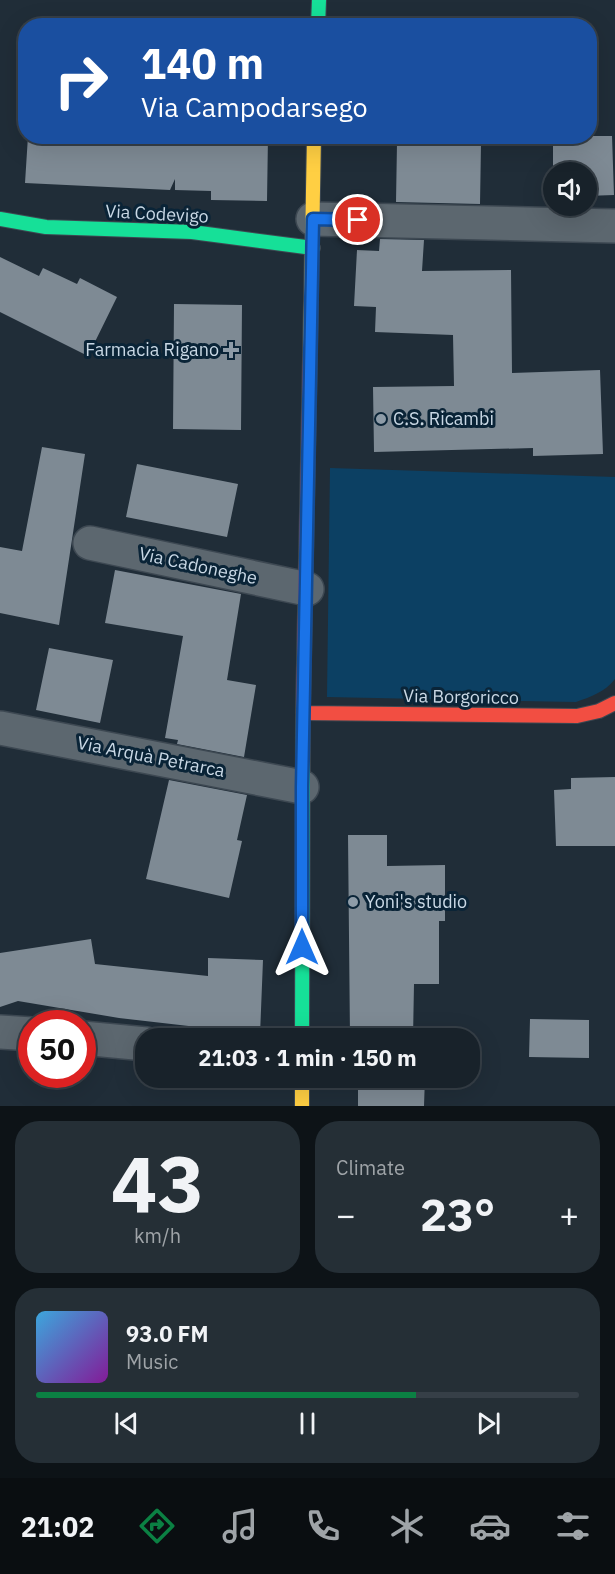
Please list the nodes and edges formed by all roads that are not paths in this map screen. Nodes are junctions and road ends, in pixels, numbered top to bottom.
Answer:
1 (319, 0) edge
2 (318, 18) edge
3 (314, 144) edge
4 (0, 219) edge
5 (615, 226) edge
6 (313, 234) junction
7 (90, 543) dead end
8 (307, 589) junction
9 (615, 703) edge
10 (305, 713) junction
11 (0, 728) edge
12 (302, 787) junction
13 (302, 1028) edge
14 (0, 1032) edge
15 (18, 1033) edge
16 (96, 1039) edge
17 (135, 1043) edge
18 (302, 1088) edge
19 (302, 1106) edge

1 - 2 main road
3 - 6 main road
4 - 6 main road, Via Codevigo
5 - 6 street
6 - 8 main road
7 - 8 street, Via Cadoneghe
8 - 10 main road
9 - 10 main road, Via Borgoricco
10 - 12 main road
11 - 12 street, Via Arquà Petrarca
12 - 13 main road
14 - 15 street
16 - 17 street
18 - 19 main road

